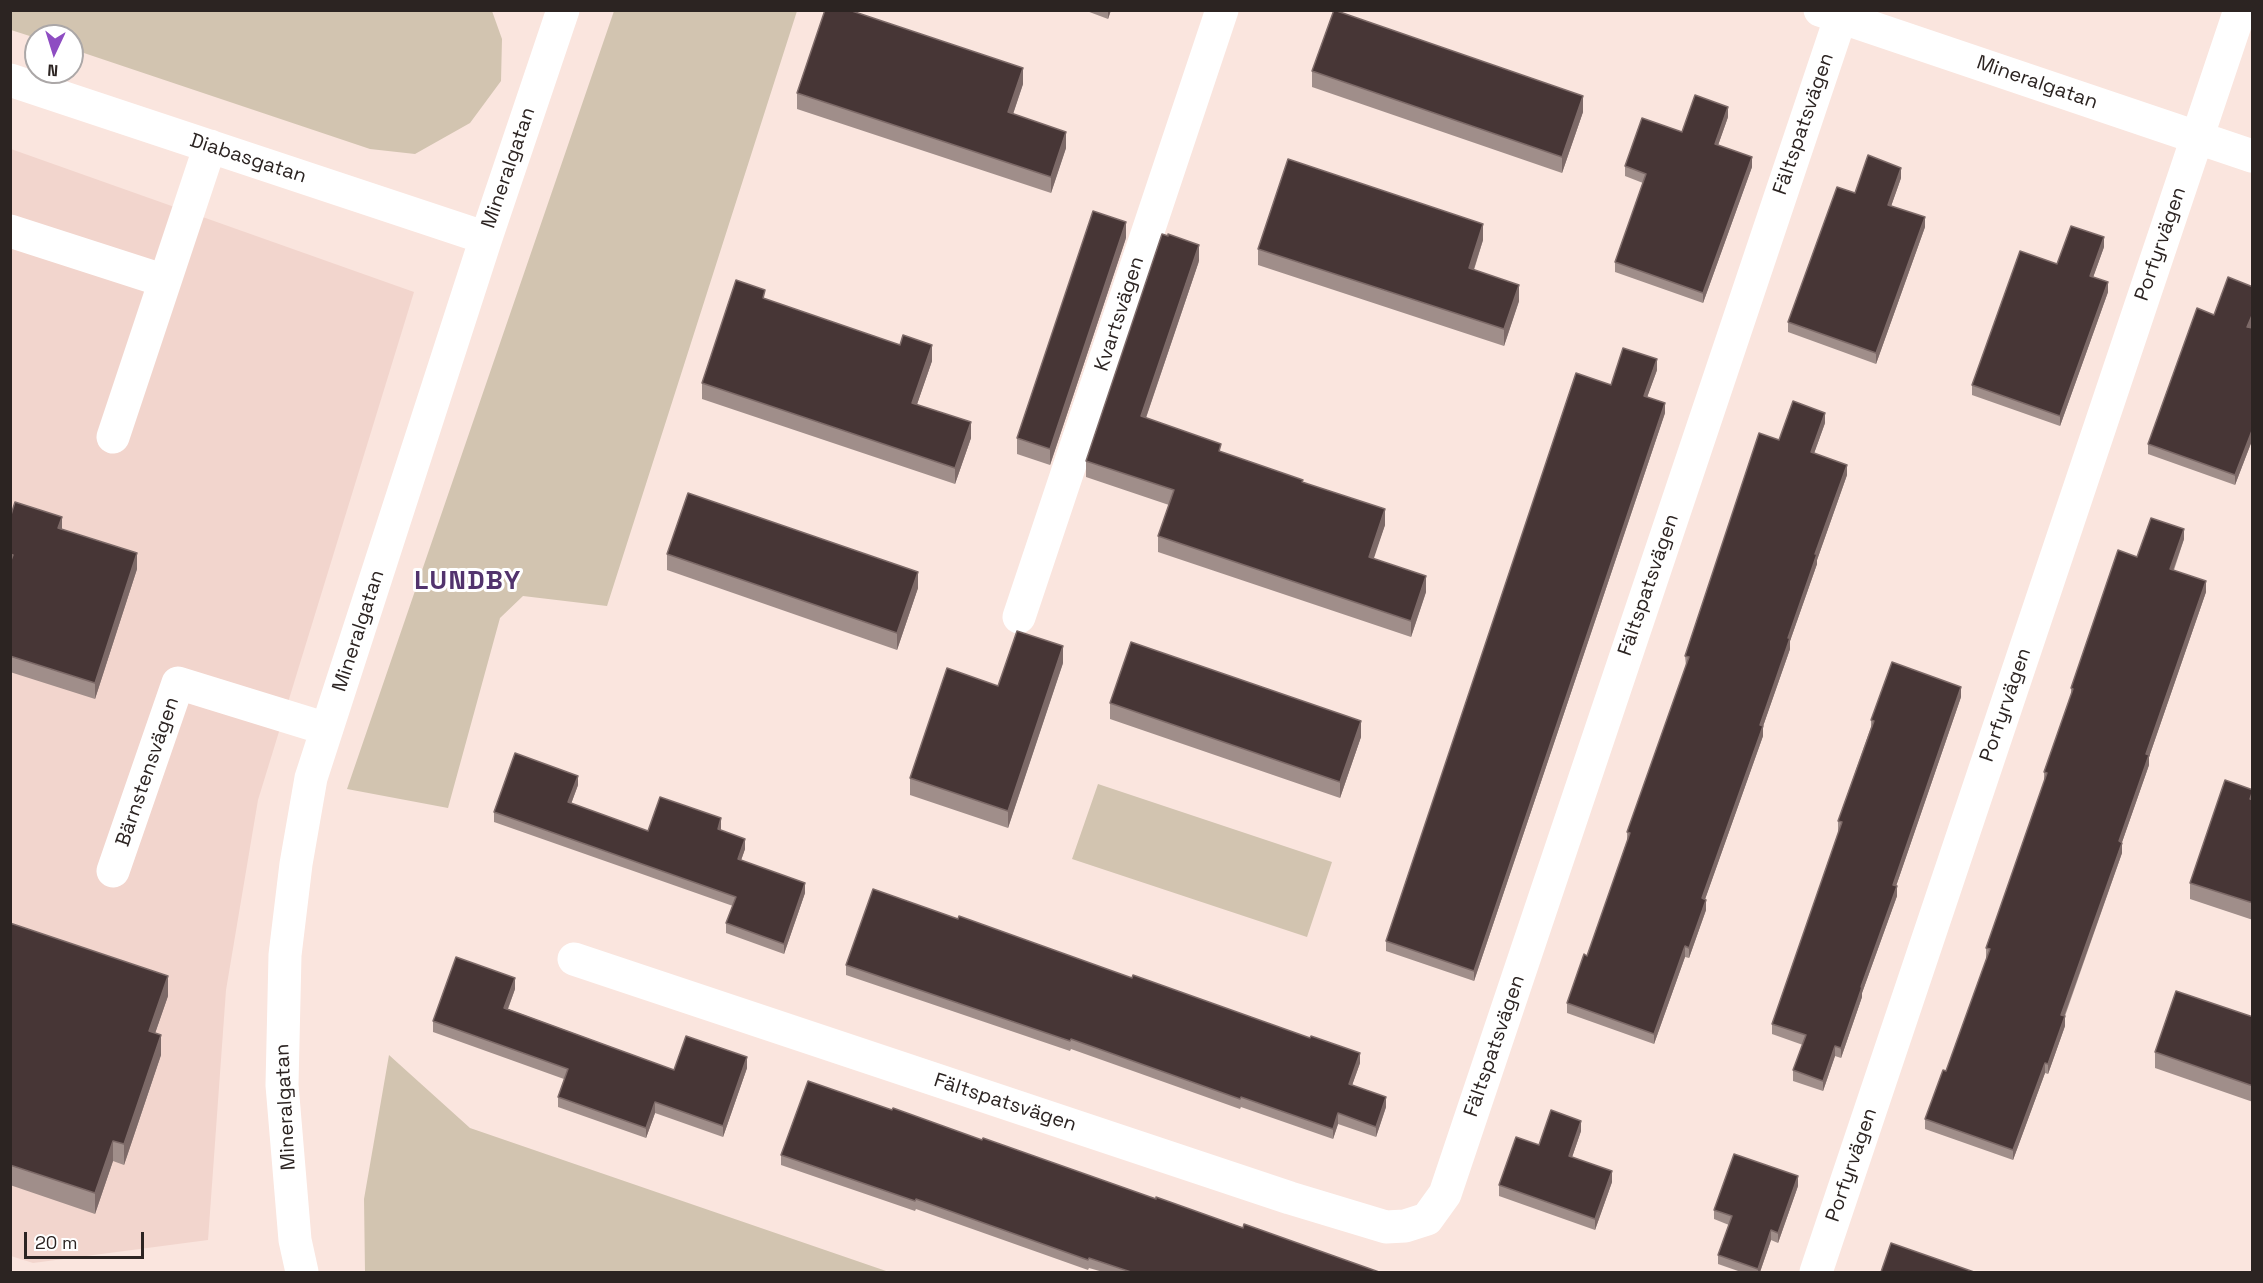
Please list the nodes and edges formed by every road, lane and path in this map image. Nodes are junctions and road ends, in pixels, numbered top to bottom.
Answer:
1 (562, 10) edge
2 (1222, 10) edge
3 (2240, 10) edge
4 (1834, 13) edge
5 (10, 80) edge
6 (2197, 137) junction
7 (210, 146) junction
8 (2253, 156) edge
9 (10, 231) edge
10 (486, 238) junction
11 (165, 281) junction
12 (112, 437) dead end
13 (1019, 617) dead end
14 (327, 729) junction
15 (113, 871) dead end
16 (574, 959) dead end
17 (302, 1272) edge
18 (1816, 1272) edge

1 - 10 street, Mineralgatan
2 - 13 street, Kvartsvägen
3 - 6 street, Porfyrvägen
4 - 6 street, Mineralgatan
4 - 16 street, Fältspatsvägen
5 - 7 street, Diabasgatan
6 - 8 street, Mineralgatan
6 - 18 street, Porfyrvägen
7 - 10 street, Diabasgatan
7 - 11 street
9 - 11 street
10 - 14 street, Mineralgatan
11 - 12 street
14 - 15 street, Bärnstensvägen
14 - 17 street, Mineralgatan

